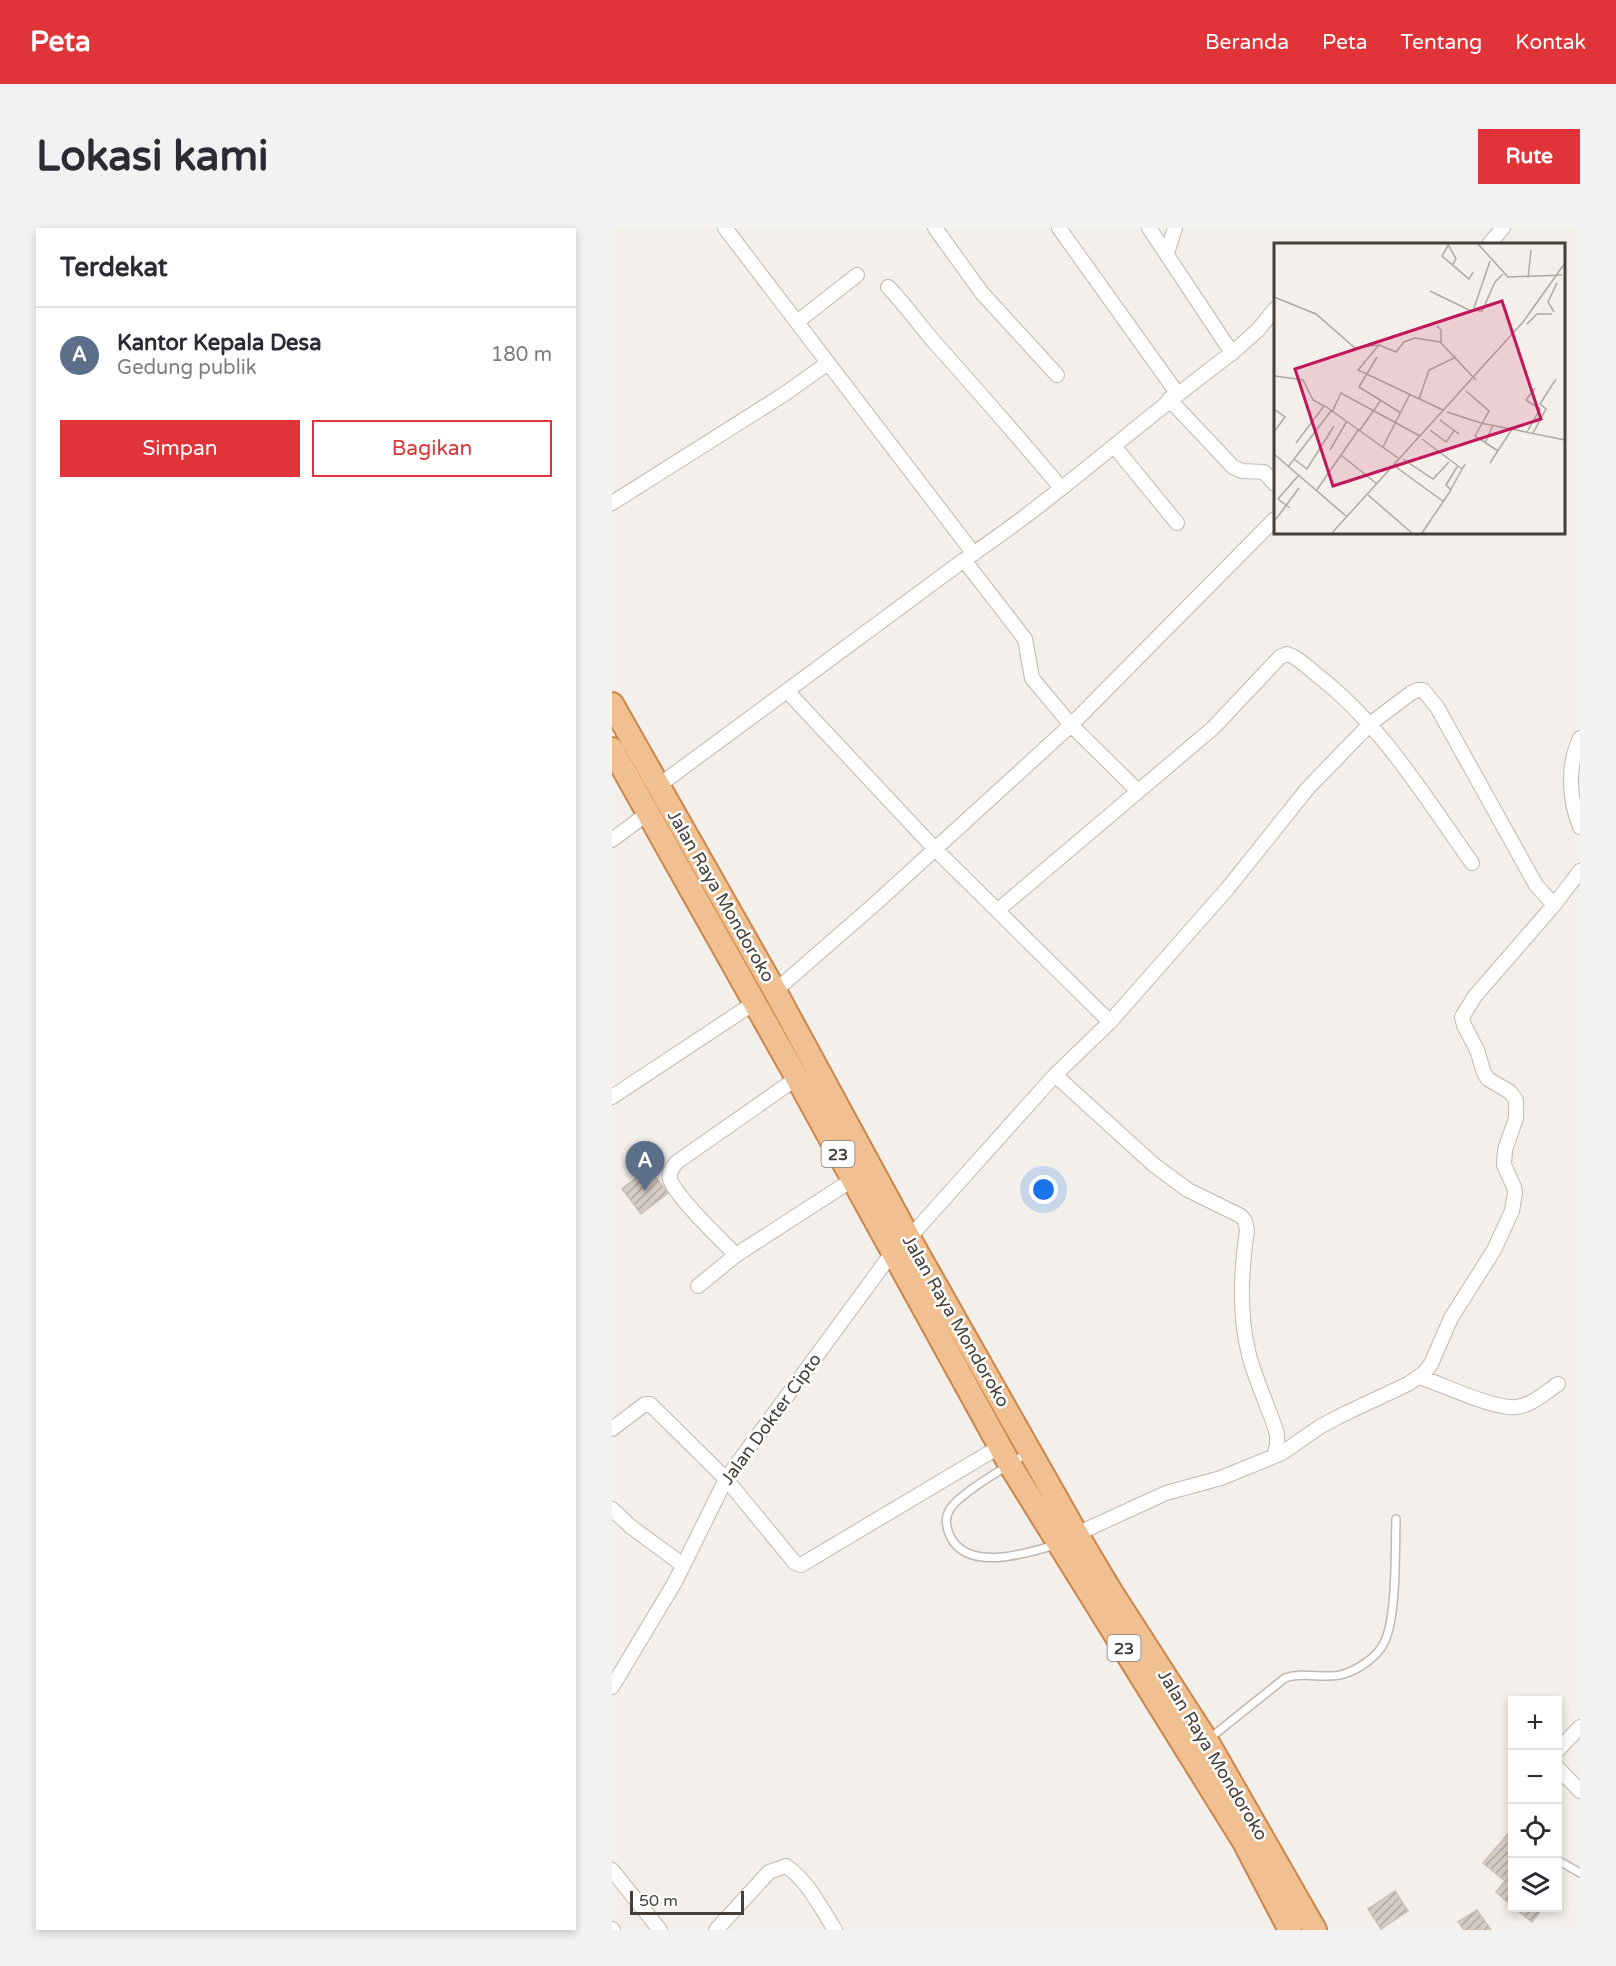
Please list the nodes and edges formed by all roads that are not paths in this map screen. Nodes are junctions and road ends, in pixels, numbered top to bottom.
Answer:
1 (725, 228) edge
2 (935, 228) edge
3 (1059, 228) edge
4 (1149, 228) edge
5 (1175, 228) edge
6 (1503, 228) edge
7 (1490, 243) edge
8 (1167, 254) junction
9 (857, 275) dead end
10 (888, 287) dead end
11 (1274, 310) edge
12 (797, 322) junction
13 (1232, 353) junction
14 (828, 363) junction
15 (1057, 375) dead end
16 (1174, 396) junction
17 (1114, 446) junction
18 (1274, 483) edge
19 (1061, 488) junction
20 (612, 503) edge
21 (1274, 520) edge
22 (1177, 523) dead end
23 (969, 557) junction
24 (787, 691) junction
25 (612, 704) edge
26 (1071, 725) junction
27 (1372, 726) junction
28 (1580, 738) edge
29 (612, 749) edge
30 (658, 786) junction
31 (1138, 791) junction
32 (648, 813) junction
33 (1580, 827) edge
34 (612, 840) edge
35 (934, 848) junction
36 (695, 851) junction
37 (675, 862) junction
38 (1472, 863) dead end
39 (1580, 871) edge
40 (1554, 905) junction
41 (998, 910) junction
42 (775, 991) junction
43 (754, 1003) junction
44 (1110, 1022) junction
45 (1054, 1076) junction
46 (797, 1078) junction
47 (612, 1097) edge
48 (852, 1180) junction
49 (909, 1238) junction
50 (892, 1253) junction
51 (736, 1255) junction
52 (698, 1286) dead end
53 (1413, 1380) junction
54 (1558, 1384) dead end
55 (612, 1429) edge
56 (1029, 1450) junction
57 (1004, 1456) junction
58 (1274, 1456) junction
59 (726, 1479) junction
60 (612, 1509) edge
61 (1396, 1519) dead end
62 (1067, 1539) junction
63 (683, 1565) junction
64 (612, 1687) edge
65 (1580, 1727) edge
66 (1198, 1746) junction
67 (1558, 1750) edge
68 (1562, 1772) edge
69 (1580, 1791) edge
70 (1562, 1863) edge
71 (612, 1870) edge
72 (1580, 1873) edge
73 (660, 1930) edge
74 (716, 1930) edge
75 (836, 1930) edge
76 (1290, 1930) edge
77 (1315, 1930) edge

1 - 12 street
2 - 15 street
3 - 16 street
4 - 8 street
5 - 8 street
6 - 7 street
8 - 13 street
9 - 12 street
10 - 19 street
11 - 13 street
12 - 14 street
13 - 16 street
14 - 20 street
14 - 23 street
16 - 17 street
16 - 18 street
17 - 19 street
17 - 22 street
19 - 23 street
21 - 26 street
23 - 24 street
23 - 26 street
24 - 30 street
24 - 35 street
25 - 30 highway, Jalan Raya Mondoroko / 23
26 - 31 street
26 - 35 street
27 - 31 street
27 - 38 street
27 - 40 street
27 - 44 street
28 - 33 street
29 - 32 highway, Jalan Raya Mondoroko / 23
30 - 36 highway, Jalan Raya Mondoroko / 23
31 - 41 street
32 - 34 street
32 - 37 highway, Jalan Raya Mondoroko / 23
35 - 41 street
35 - 42 street
36 - 37 highway
36 - 42 highway, Jalan Raya Mondoroko / 23
37 - 43 highway, Jalan Raya Mondoroko / 23
39 - 40 street
40 - 53 street
41 - 44 street
42 - 49 highway, Jalan Raya Mondoroko / 23
43 - 46 highway, Jalan Raya Mondoroko / 23
43 - 47 street
44 - 45 street
45 - 49 street
45 - 58 street
46 - 48 highway, Jalan Raya Mondoroko / 23
46 - 51 street
48 - 50 highway, Jalan Raya Mondoroko / 23
48 - 51 street
49 - 56 highway, Jalan Raya Mondoroko / 23
50 - 57 highway, Jalan Raya Mondoroko / 23
50 - 59 street, Jalan Dokter Cipto
51 - 52 street
53 - 54 street
53 - 58 street
55 - 59 street
56 - 57 lane
56 - 62 highway, Jalan Raya Mondoroko / 23
57 - 59 street
57 - 62 highway, Jalan Raya Mondoroko / 23
57 - 62 lane
58 - 62 street
59 - 63 street, Jalan Dokter Cipto
60 - 63 street
61 - 66 lane
62 - 66 highway, Jalan Raya Mondoroko / 23
63 - 64 street, Jalan Dokter Cipto
65 - 67 street
66 - 76 highway, Jalan Raya Mondoroko / 23
66 - 77 highway, Jalan Raya Mondoroko / 23
68 - 69 street
70 - 72 lane
71 - 73 street
74 - 75 street

